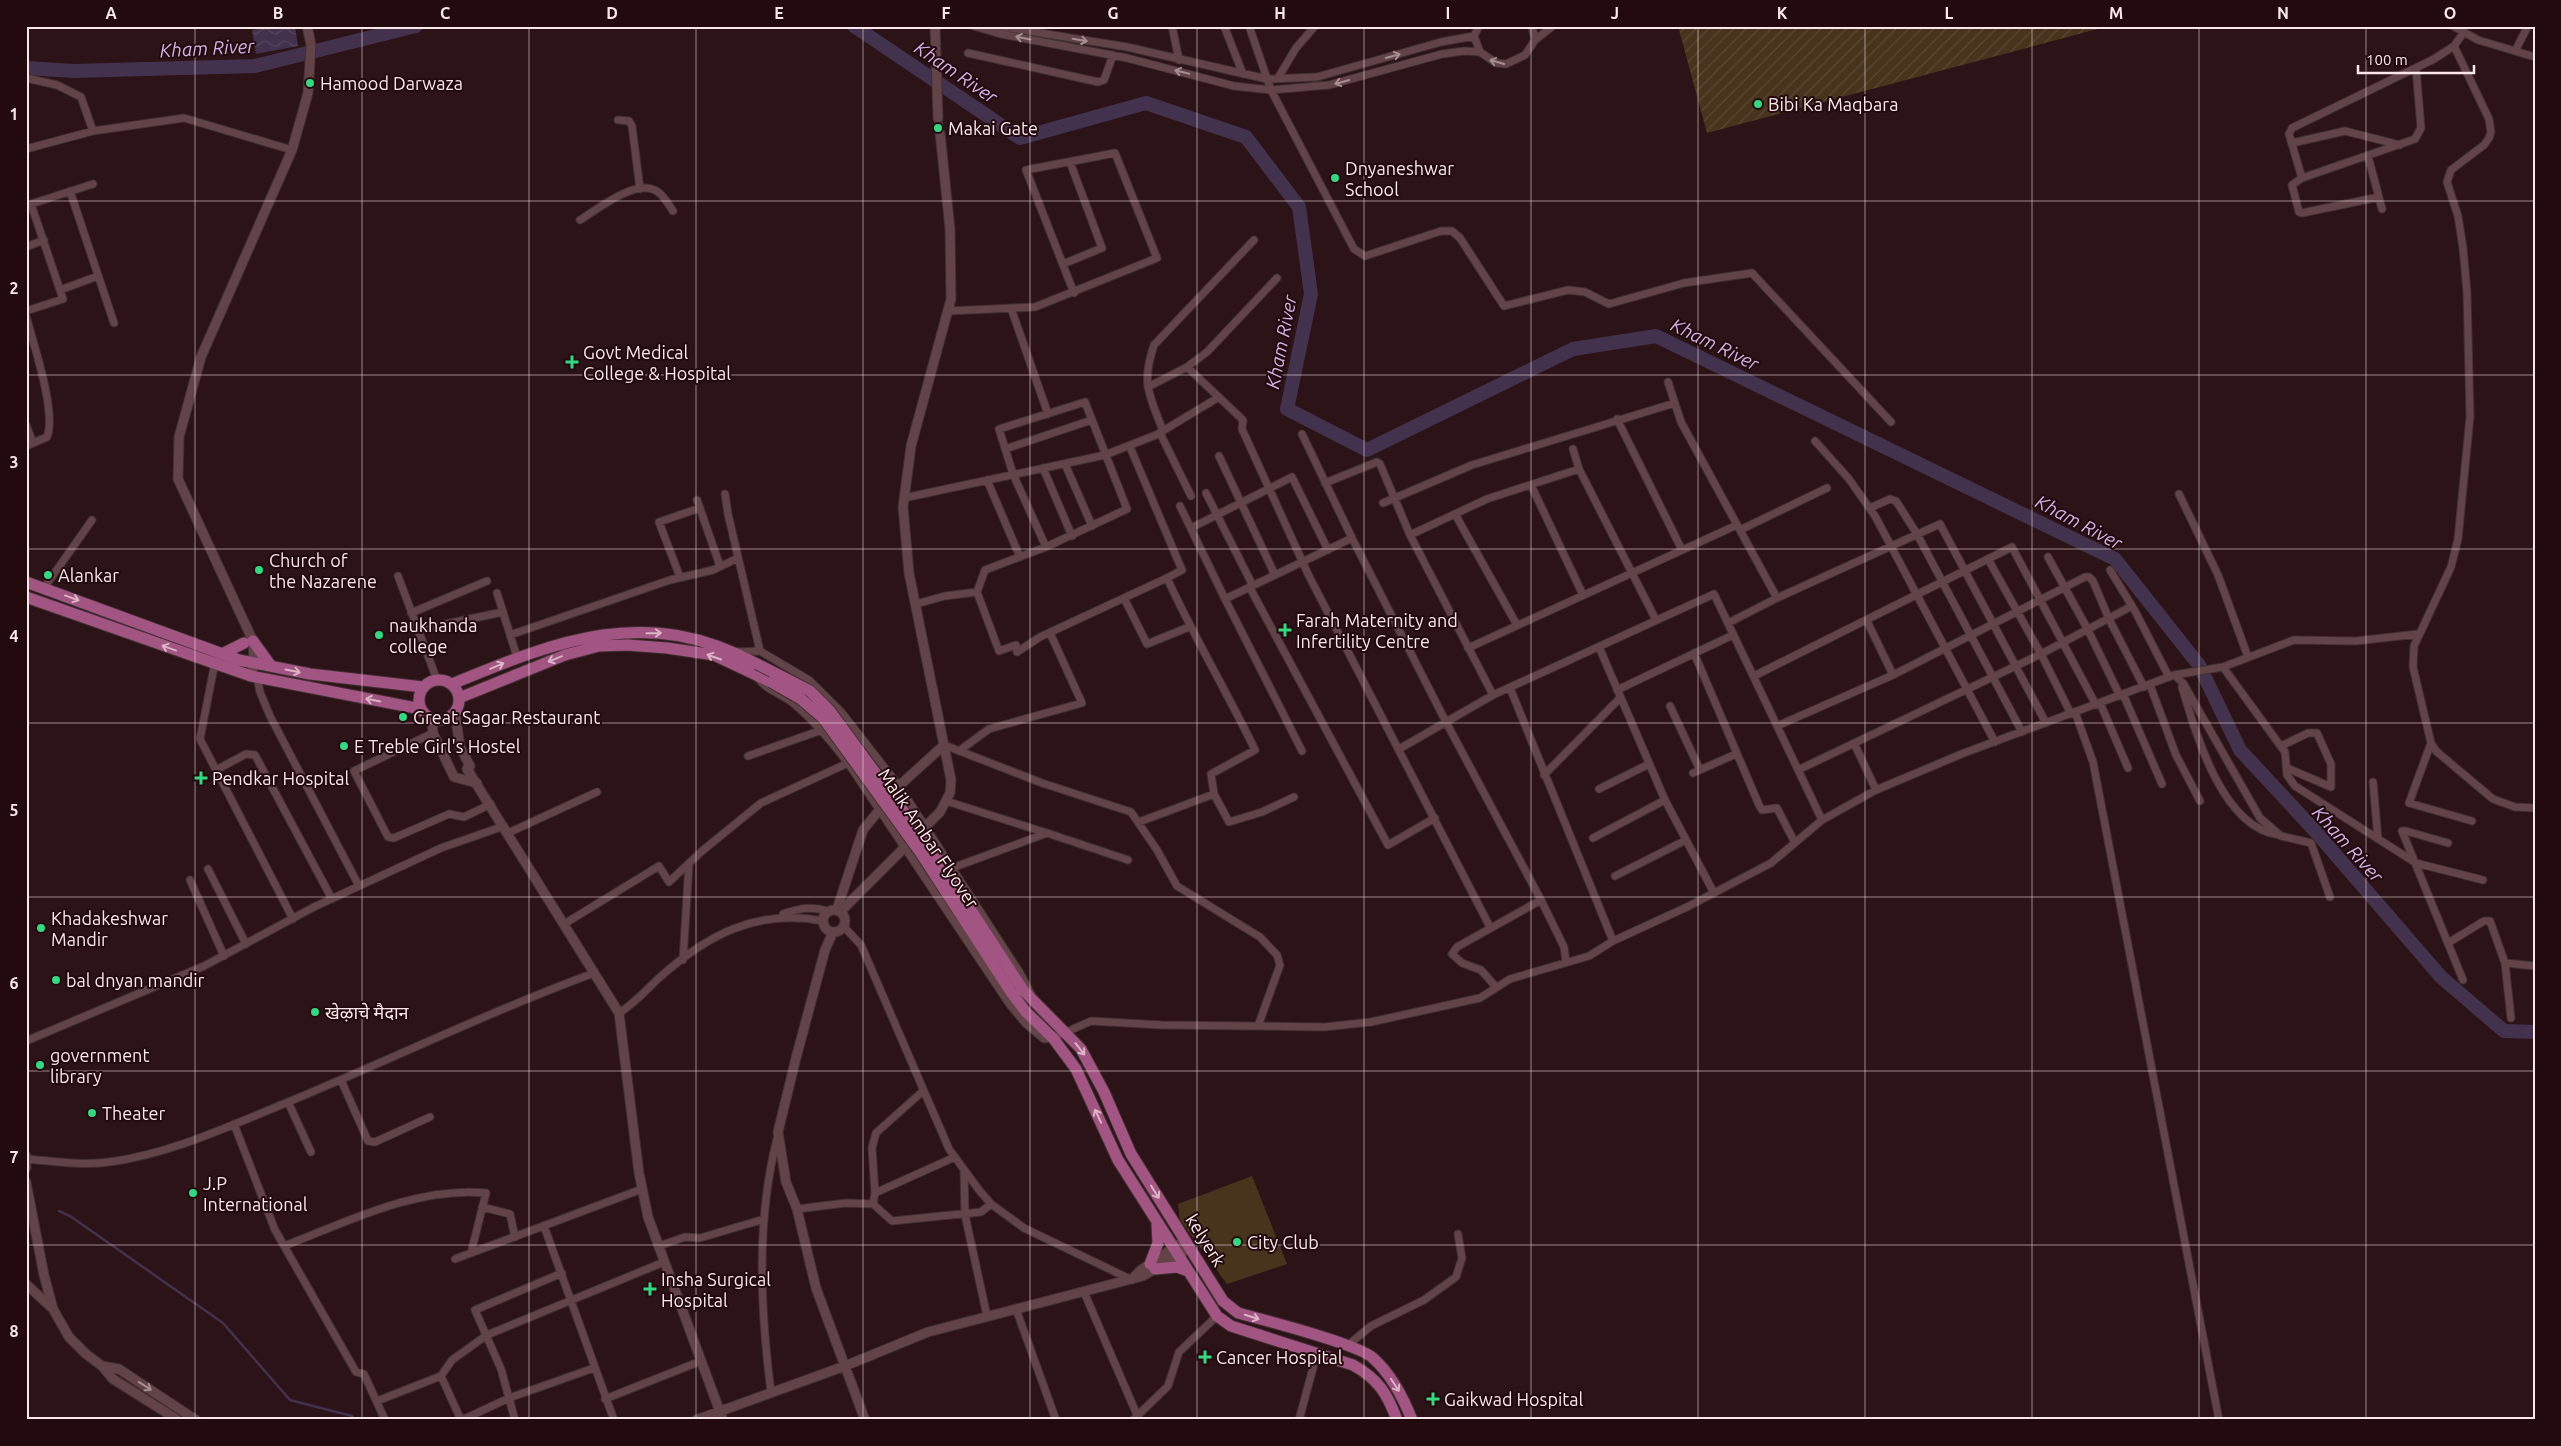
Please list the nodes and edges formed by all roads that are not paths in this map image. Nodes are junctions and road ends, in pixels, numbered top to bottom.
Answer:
1 (307, 26) edge
2 (935, 26) edge
3 (973, 26) edge
4 (997, 26) edge
5 (1172, 26) edge
6 (1224, 26) edge
7 (1249, 26) edge
8 (1315, 26) edge
9 (1479, 26) edge
10 (1532, 26) edge
11 (1553, 26) edge
12 (2453, 26) edge
13 (2528, 26) edge
14 (2464, 32) junction
15 (1474, 36) junction
16 (1535, 40) junction
17 (2454, 46) junction
18 (2515, 51) junction
19 (1480, 52) junction
20 (968, 53) dead end
21 (1112, 55) junction
22 (2535, 57) edge
23 (1179, 60) junction
24 (2416, 68) junction
25 (1242, 74) junction
26 (26, 78) edge
27 (1278, 78) junction
28 (1267, 79) junction
29 (1271, 90) junction
30 (938, 118) tunnel mouth
31 (618, 120) dead end
32 (93, 131) junction
33 (940, 134) tunnel mouth
34 (2292, 143) junction
35 (2401, 145) junction
36 (26, 148) edge
37 (292, 150) junction
38 (2368, 156) junction
39 (1070, 162) junction
40 (2302, 178) junction
41 (93, 184) dead end
42 (640, 188) junction
43 (70, 191) junction
44 (2379, 197) junction
45 (2382, 209) dead end
46 (673, 210) dead end
47 (580, 220) dead end
48 (44, 240) junction
49 (1254, 240) dead end
50 (26, 247) edge
51 (1063, 264) junction
52 (98, 276) junction
53 (1278, 278) dead end
54 (60, 290) junction
55 (1074, 292) junction
56 (1011, 308) junction
57 (26, 310) edge
58 (948, 311) junction
59 (26, 316) edge
60 (114, 323) dead end
61 (1187, 366) junction
62 (1668, 382) dead end
63 (1148, 387) junction
64 (1219, 397) junction
65 (1675, 403) junction
66 (1048, 414) junction
67 (1617, 419) junction
68 (1092, 420) junction
69 (1891, 422) dead end
70 (26, 426) edge
71 (1161, 432) junction
72 (1302, 434) dead end
73 (1815, 441) dead end
74 (30, 445) edge
75 (1130, 447) junction
76 (1005, 449) junction
77 (1573, 449) dead end
78 (1105, 455) junction
79 (1219, 456) dead end
80 (1065, 464) junction
81 (1043, 468) junction
82 (1579, 469) junction
83 (1013, 474) junction
84 (987, 480) junction
85 (1325, 483) junction
86 (1531, 485) junction
87 (1827, 488) dead end
88 (1269, 489) junction
89 (1206, 493) dead end
90 (725, 494) dead end
91 (2179, 494) dead end
92 (1191, 496) dead end
93 (904, 498) junction
94 (1395, 498) junction
95 (697, 500) dead end
96 (1241, 503) junction
97 (1383, 503) dead end
98 (1180, 506) dead end
99 (700, 508) junction
100 (1870, 508) junction
101 (1455, 514) junction
102 (1217, 515) junction
103 (92, 520) dead end
104 (1092, 526) junction
105 (1738, 527) junction
106 (1191, 528) junction
107 (1917, 534) junction
108 (1410, 535) junction
109 (1072, 536) junction
110 (1352, 538) junction
111 (1892, 546) junction
112 (1046, 547) junction
113 (1328, 550) junction
114 (1682, 550) junction
115 (1020, 557) junction
116 (2048, 557) dead end
117 (738, 558) junction
118 (1988, 559) junction
119 (1303, 562) junction
120 (720, 566) junction
121 (2110, 570) dead end
122 (1965, 571) junction
123 (1633, 572) junction
124 (1275, 575) junction
125 (398, 576) dead end
126 (680, 577) junction
127 (1167, 578) junction
128 (487, 581) dead end
129 (26, 582) edge
130 (1943, 582) junction
131 (1251, 587) junction
132 (44, 588) junction
133 (2064, 588) junction
134 (977, 592) junction
135 (497, 593) dead end
136 (1918, 594) junction
137 (1583, 595) junction
138 (26, 597) edge
139 (1124, 598) junction
140 (1777, 598) junction
141 (1225, 599) junction
142 (2040, 599) junction
143 (916, 604) junction
144 (2132, 606) junction
145 (503, 612) junction
146 (2017, 612) junction
147 (411, 613) junction
148 (2109, 619) junction
149 (1656, 620) junction
150 (1867, 621) junction
151 (1728, 623) junction
152 (1992, 623) junction
153 (1517, 625) junction
154 (1189, 627) junction
155 (417, 630) junction
156 (2088, 630) junction
157 (1050, 633) junction
158 (2418, 634) junction
159 (510, 635) junction
160 (1733, 635) junction
161 (1969, 635) junction
162 (249, 642) junction
163 (2063, 642) junction
164 (1599, 647) junction
165 (1945, 647) junction
166 (1468, 648) junction
167 (760, 651) junction
168 (735, 652) junction
169 (219, 653) junction
170 (1694, 654) junction
171 (2041, 654) junction
172 (517, 657) junction
173 (2248, 657) junction
174 (239, 660) junction
175 (254, 664) junction
176 (215, 665) junction
177 (271, 666) junction
178 (2015, 666) junction
179 (2223, 666) junction
180 (234, 671) junction
181 (1893, 674) junction
182 (254, 676) junction
183 (1754, 676) junction
184 (1992, 677) junction
185 (2174, 677) junction
186 (758, 678) junction
187 (437, 680) junction
188 (452, 684) junction
189 (2147, 686) junction
190 (423, 687) junction
191 (1510, 688) junction
192 (1968, 689) junction
193 (1617, 690) junction
194 (1493, 695) junction
195 (2121, 695) junction
196 (459, 698) junction
197 (1620, 698) junction
198 (2098, 704) junction
199 (1670, 706) dead end
200 (421, 709) junction
201 (455, 713) junction
202 (2073, 713) junction
203 (432, 719) junction
204 (1446, 722) junction
205 (2046, 723) junction
206 (1777, 726) junction
207 (822, 730) junction
208 (2022, 732) junction
209 (434, 733) junction
210 (1995, 742) junction
211 (1854, 743) junction
212 (2431, 743) junction
213 (944, 746) junction
214 (2281, 746) junction
215 (1399, 749) junction
216 (959, 751) junction
217 (1302, 751) dead end
218 (1736, 754) junction
219 (748, 756) dead end
220 (848, 763) junction
221 (1649, 764) junction
222 (2128, 768) dead end
223 (2287, 768) junction
224 (216, 770) junction
225 (1700, 770) junction
226 (1798, 770) junction
227 (1693, 773) dead end
228 (1544, 775) junction
229 (2373, 782) dead end
230 (478, 783) junction
231 (2162, 784) dead end
232 (899, 786) junction
233 (1599, 789) dead end
234 (1876, 790) junction
235 (597, 792) dead end
236 (1214, 794) junction
237 (1294, 797) dead end
238 (1665, 800) junction
239 (2200, 801) dead end
240 (946, 802) junction
241 (491, 804) junction
242 (2535, 808) edge
243 (879, 810) junction
244 (1435, 818) junction
245 (1822, 820) junction
246 (2472, 821) dead end
247 (1139, 822) junction
248 (926, 826) junction
249 (506, 830) junction
250 (1047, 833) junction
251 (2281, 836) junction
252 (1593, 838) dead end
253 (2378, 839) junction
254 (1686, 840) junction
255 (1795, 843) junction
256 (2448, 844) dead end
257 (906, 846) junction
258 (1128, 860) dead end
259 (689, 863) junction
260 (2416, 863) junction
261 (952, 868) junction
262 (208, 869) dead end
263 (1614, 876) dead end
264 (190, 880) dead end
265 (2483, 880) dead end
266 (359, 886) junction
267 (1714, 893) junction
268 (2330, 897) dead end
269 (332, 899) junction
270 (1541, 900) junction
271 (835, 911) junction
272 (776, 917) junction
273 (293, 919) junction
274 (823, 921) junction
275 (564, 924) junction
276 (844, 927) junction
277 (1490, 927) junction
278 (833, 932) junction
279 (1613, 941) junction
280 (2448, 943) junction
281 (246, 944) junction
282 (224, 956) junction
283 (683, 960) junction
284 (1566, 962) junction
285 (2505, 962) junction
286 (2535, 966) edge
287 (594, 973) junction
288 (2463, 980) dead end
289 (1496, 987) junction
290 (1034, 1001) junction
291 (619, 1013) junction
292 (2511, 1018) dead end
293 (1258, 1026) junction
294 (1065, 1033) junction
295 (1053, 1038) junction
296 (26, 1041) edge
297 (341, 1080) junction
298 (923, 1091) junction
299 (288, 1102) junction
300 (430, 1117) dead end
301 (234, 1124) junction
302 (778, 1132) junction
303 (1125, 1140) junction
304 (1112, 1146) junction
305 (311, 1152) dead end
306 (955, 1157) junction
307 (26, 1158) edge
308 (26, 1168) edge
309 (964, 1170) junction
310 (26, 1182) edge
311 (642, 1189) junction
312 (875, 1193) junction
313 (873, 1204) junction
314 (991, 1204) junction
315 (482, 1207) junction
316 (796, 1209) junction
317 (965, 1215) junction
318 (764, 1219) junction
319 (1157, 1221) junction
320 (544, 1226) junction
321 (1458, 1234) dead end
322 (515, 1237) junction
323 (1188, 1244) junction
324 (284, 1246) junction
325 (658, 1246) junction
326 (1175, 1250) junction
327 (471, 1253) junction
328 (455, 1259) dead end
329 (664, 1262) junction
330 (1152, 1266) junction
331 (1188, 1270) junction
332 (562, 1273) junction
333 (1132, 1280) junction
334 (26, 1284) edge
335 (1084, 1292) junction
336 (572, 1301) junction
337 (53, 1309) junction
338 (1016, 1309) junction
339 (987, 1316) junction
340 (1216, 1316) junction
341 (487, 1334) junction
342 (1346, 1346) junction
343 (1317, 1354) junction
344 (701, 1361) junction
345 (102, 1366) junction
346 (845, 1366) junction
347 (594, 1368) junction
348 (441, 1376) junction
349 (771, 1392) junction
350 (509, 1398) junction
351 (606, 1399) junction
352 (377, 1401) junction
353 (721, 1415) edge
354 (1135, 1417) edge
355 (178, 1420) edge
356 (196, 1420) edge
357 (385, 1420) edge
358 (462, 1420) edge
359 (515, 1420) edge
360 (614, 1420) edge
361 (696, 1420) edge
362 (865, 1420) edge
363 (1056, 1420) edge
364 (1298, 1420) edge
365 (1396, 1420) edge
366 (1412, 1420) edge
367 (2219, 1420) edge

1 - 37 street
2 - 30 street
21 -> 3 street
4 -> 23 street
5 - 23 street
6 - 25 street
7 - 28 street
8 - 27 street
9 - 15 street
10 - 16 street
11 - 16 street
12 - 14 street
13 - 18 street
14 - 17 street
14 - 18 street
15 - 19 street
27 -> 15 street
16 -> 19 street
17 - 24 street
17 - 158 street
18 - 22 street
19 -> 29 street
20 - 21 street
29 -> 21 street
23 - 25 street
24 - 34 street
24 - 35 street
25 - 28 street
26 - 32 street
27 - 28 street
28 - 29 street
29 - 69 street
31 - 42 street
32 - 36 street
32 - 37 street
33 - 58 street
34 - 35 street
34 - 40 street
35 - 38 street
37 - 162 street
38 - 40 street
38 - 44 street
39 - 51 street
39 - 51 street
39 - 55 street
40 - 44 street
41 - 43 street
42 - 46 street
42 - 47 street
43 - 48 street
43 - 52 street
44 - 45 street
48 - 50 street
48 - 54 street
49 - 63 street
51 - 55 street
52 - 54 street
52 - 60 street
53 - 61 street
54 - 57 street
55 - 56 street
56 - 58 street
56 - 66 street
58 - 93 street
59 - 74 street
61 - 63 street
61 - 64 street
62 - 65 street
63 - 71 street
64 - 71 street
64 - 88 street
65 - 67 street
65 - 105 street
66 - 68 street
66 - 76 street
67 - 94 street
67 - 114 street
68 - 76 street
68 - 78 street
70 - 74 street
71 - 75 street
71 - 92 street
72 - 85 street
73 - 100 street
75 - 78 street
75 - 127 street
76 - 83 street
77 - 82 street
78 - 80 street
78 - 104 street
79 - 96 street
80 - 81 street
80 - 104 street
81 - 83 street
81 - 109 street
82 - 86 street
82 - 123 street
83 - 84 street
83 - 112 street
84 - 93 street
84 - 115 street
85 - 94 street
85 - 110 street
86 - 101 street
86 - 137 street
87 - 105 street
88 - 96 street
88 - 113 street
88 - 119 street
89 - 102 street
90 - 117 street
91 - 173 street
93 - 143 street
94 - 97 street
94 - 108 street
95 - 99 street
96 - 102 street
96 - 124 street
98 - 106 street
99 - 120 street
99 - 126 street
100 - 107 street
100 - 111 street
101 - 108 street
101 - 153 street
102 - 106 street
102 - 131 street
103 - 132 street
104 - 109 street
105 - 114 street
105 - 140 street
106 - 141 street
107 - 111 street
107 - 122 street
107 - 130 street
108 - 166 street
109 - 112 street
110 - 113 street
110 - 204 street
111 - 136 street
111 - 140 street
112 - 115 street
113 - 119 street
114 - 123 street
115 - 134 street
116 - 133 street
117 - 120 street
117 - 167 street
118 - 122 street
118 - 142 street
118 - 146 street
119 - 124 street
119 - 215 street
120 - 126 street
121 - 144 street
122 - 130 street
122 - 152 street
123 - 137 street
123 - 149 street
124 - 131 street
125 - 147 street
126 - 159 street
127 - 139 street
127 - 154 street
128 - 147 street
129 - 132 main road
130 - 136 street
130 - 161 street
131 - 141 street
131 - 244 street
132 -> 169 main road
133 - 142 street
133 - 148 street
133 - 156 street
134 - 143 street
134 - 157 street
135 - 145 street
136 - 150 street
136 - 165 street
137 - 153 street
176 -> 138 main road
139 - 154 street
139 - 157 street
140 - 151 street
141 - 217 street
142 - 146 street
142 - 163 street
143 - 213 street
144 - 148 street
144 - 185 street
145 - 155 street
145 - 159 street
146 - 152 street
146 - 171 street
147 - 155 street
148 - 156 street
148 - 189 street
149 - 151 street
149 - 164 street
150 - 181 street
150 - 183 street
151 - 160 street
152 - 161 street
152 - 178 street
153 - 166 street
154 - 236 street
155 - 187 street
156 - 163 street
156 - 195 street
157 - 216 street
158 - 173 street
158 - 212 street
159 - 172 street
160 - 170 street
160 - 183 street
161 - 165 street
161 - 184 street
162 - 169 main road
162 - 174 street
162 - 175 street
162 - 177 main road
163 - 171 street
163 - 198 street
164 - 191 street
164 - 193 street
165 - 181 street
165 - 192 street
166 - 194 street
167 - 168 street
167 - 232 street
172 -> 168 main road, Malik Ambar Flyover
168 - 290 main road, Malik Ambar Flyover, bridge
169 - 174 main road
169 - 176 street
170 - 193 street
170 - 218 street
171 - 178 street
171 - 202 street
188 -> 172 main road, Malik Ambar Flyover
173 - 179 street
174 - 175 main road
174 - 180 street
175 - 177 main road
175 - 182 street
176 - 180 main road
176 - 224 street
177 -> 190 main road
178 - 184 street
178 - 205 street
179 - 185 street
179 - 214 street
180 - 182 main road
181 - 206 street
200 -> 182 main road
182 - 266 street
183 - 206 street
184 - 192 street
184 - 208 street
185 - 189 street
185 - 251 street
185 - 251 street
186 -> 196 main road, Malik Ambar Flyover
186 - 207 street
186 - 295 main road, Malik Ambar Flyover, bridge
187 - 188 main road
187 - 190 main road
188 - 196 main road
189 - 195 street
189 - 239 street
190 - 200 main road
191 - 194 street
191 - 228 street
192 - 210 street
192 - 211 street
193 - 197 street
194 - 204 street
195 - 198 street
195 - 231 street
196 - 201 main road
197 - 221 street
197 - 228 street
198 - 202 street
198 - 222 street
199 - 225 street
200 - 203 main road
201 - 203 main road
201 - 230 street
202 - 205 street
202 - 367 street
203 - 209 street
204 - 215 street
204 - 270 street
205 - 208 street
206 - 226 street
207 - 219 street
207 - 220 street
208 - 210 street
209 - 230 street
209 - 241 street
210 - 234 street
211 - 226 street
211 - 234 street
212 - 242 street
212 - 246 street
213 - 216 street
213 - 232 street
213 - 240 street
214 - 223 street
214 - 223 street
215 - 244 street
216 - 247 street
218 - 225 street
218 - 255 street
220 - 243 street
220 - 259 street
221 - 233 street
221 - 238 street
223 - 253 street
224 - 269 street
224 - 273 street
225 - 227 street
226 - 245 street
228 - 279 street
229 - 253 street
230 - 241 street
232 - 243 street
232 - 248 street
234 - 245 street
235 - 249 street
236 - 237 street
236 - 247 street
238 - 252 street
238 - 254 street
240 - 248 street
240 - 250 street
241 - 249 street
243 - 257 street
243 - 271 street
244 - 277 street
245 - 255 street
247 - 293 street
248 - 257 street
248 - 261 street
249 - 266 street
249 - 275 street
250 - 258 street
250 - 261 street
251 - 268 street
253 - 260 street
254 - 263 street
254 - 267 street
255 - 267 street
256 - 260 street
257 - 271 street
257 - 295 street
259 - 275 street
259 - 283 street
260 - 265 street
260 - 280 street
261 - 290 street
262 - 281 street
264 - 282 street
266 - 269 street
267 - 279 street
269 - 273 street
270 - 277 street
270 - 284 street
271 - 272 street
271 - 274 street
271 - 276 street
272 - 274 street
272 - 283 street
273 - 281 street
274 - 278 street
275 - 287 street
276 - 278 street
276 - 298 street
277 - 289 street
278 - 302 street
279 - 284 street
280 - 285 street
280 - 288 street
281 - 282 street
282 - 296 street
283 - 291 street
284 - 289 street
285 - 286 street
285 - 292 street
287 - 291 street
287 - 297 street
289 - 293 street
290 - 294 main road, kelyerk
291 - 311 street
293 - 294 street
294 - 295 street
294 -> 303 main road, kelyerk
304 -> 295 main road, Malik Ambar Flyover
297 - 299 street
297 - 300 street
298 - 306 street
298 - 312 street
299 - 301 street
299 - 305 street
301 - 307 street
301 - 324 street
302 - 316 street
302 - 318 street
303 - 304 main road
303 -> 323 main road, kelyerk
304 - 319 main road, Malik Ambar Flyover
306 - 309 street
306 - 312 street
307 - 308 street
309 - 314 street
309 - 317 street
310 - 337 street
311 - 320 street
311 - 325 street
312 - 313 street
313 - 316 street
313 - 317 street
314 - 317 street
314 - 333 street
315 - 322 street
315 - 324 street
315 - 327 street
316 - 346 street
317 - 339 street
318 - 325 street
318 - 349 street
319 - 326 main road, Malik Ambar Flyover
319 - 330 main road
320 - 322 street
320 - 332 street
321 - 342 street
322 - 327 street
323 - 326 street
323 -> 342 main road, kelyerk
324 - 352 street
325 - 329 street
326 - 330 street
326 - 331 main road, Malik Ambar Flyover
327 - 328 street
329 - 336 street
329 - 344 street
330 - 331 main road
330 - 333 street
331 - 340 main road, Malik Ambar Flyover
332 - 336 street
332 - 341 street
333 - 335 street
334 - 337 street
335 - 338 street
335 - 354 street
336 - 341 street
336 - 347 street
337 - 345 street
338 - 339 street
338 - 363 street
339 - 346 street
340 - 343 main road
340 - 354 street
341 - 348 street
341 - 350 street
342 -> 366 main road, kelyerk
343 - 364 street
343 - 365 main road
344 - 351 street
344 - 353 street
345 - 355 street
345 -> 356 street
346 - 349 street
346 - 362 street
347 - 350 street
347 - 351 street
348 - 352 street
348 - 358 street
349 - 353 street
350 - 358 street
350 - 359 street
351 - 360 street
352 - 357 street
353 - 361 street

